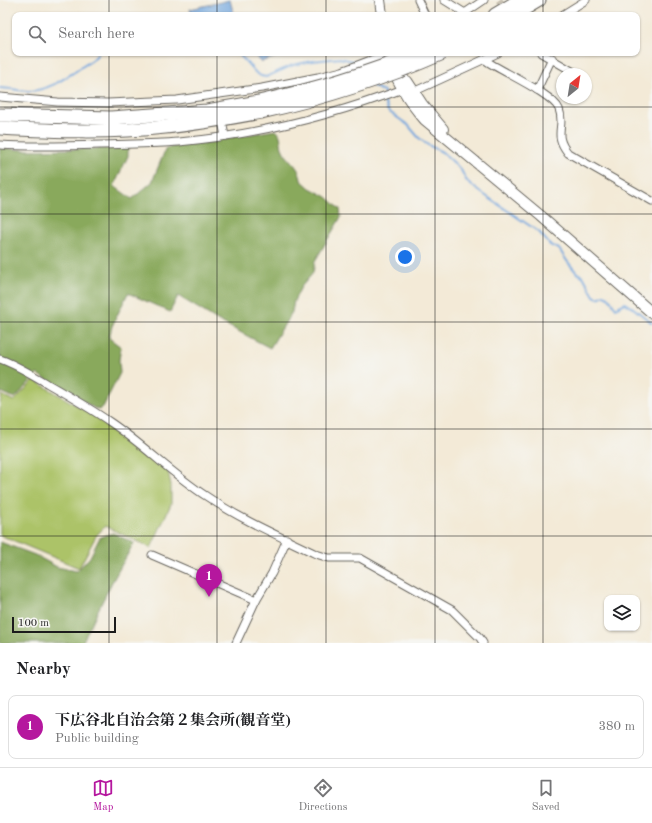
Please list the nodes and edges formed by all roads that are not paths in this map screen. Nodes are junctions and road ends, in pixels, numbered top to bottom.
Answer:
1 (380, 0) edge
2 (418, 0) edge
3 (444, 0) edge
4 (484, 0) edge
5 (520, 0) edge
6 (539, 0) edge
7 (586, 0) edge
8 (382, 12) edge
9 (424, 12) edge
10 (460, 12) edge
11 (466, 12) edge
12 (500, 12) edge
13 (519, 12) edge
14 (567, 12) edge
15 (381, 56) edge
16 (390, 56) edge
17 (391, 56) edge
18 (410, 56) edge
19 (436, 56) edge
20 (492, 56) edge
21 (548, 56) edge
22 (552, 58) junction
23 (485, 60) junction
24 (568, 68) edge
25 (403, 89) junction
26 (537, 90) junction
27 (413, 92) junction
28 (0, 97) edge
29 (260, 107) junction
30 (0, 115) edge
31 (223, 126) dead end
32 (0, 128) edge
33 (224, 136) junction
34 (0, 145) edge
35 (486, 170) junction
36 (652, 201) edge
37 (652, 313) edge
38 (0, 359) edge
39 (287, 539) junction
40 (152, 555) dead end
41 (256, 600) junction
42 (236, 643) edge
43 (483, 643) edge

1 - 8 street
2 - 9 street
3 - 10 street
4 - 11 street
5 - 12 highway
6 - 13 highway
7 - 14 street
15 - 28 street
16 - 25 street
17 - 27 street
18 - 29 highway, bridge
19 - 29 highway, bridge
20 - 23 street
21 - 22 street
22 - 24 street
22 - 26 street
23 - 26 street
23 - 27 street
25 - 33 street
25 - 35 street
26 - 36 street
27 - 35 street
29 - 30 highway
29 - 32 highway
31 - 33 street
33 - 34 street
35 - 37 street
38 - 39 street
39 - 41 street
39 - 43 street
40 - 41 street
41 - 42 street

